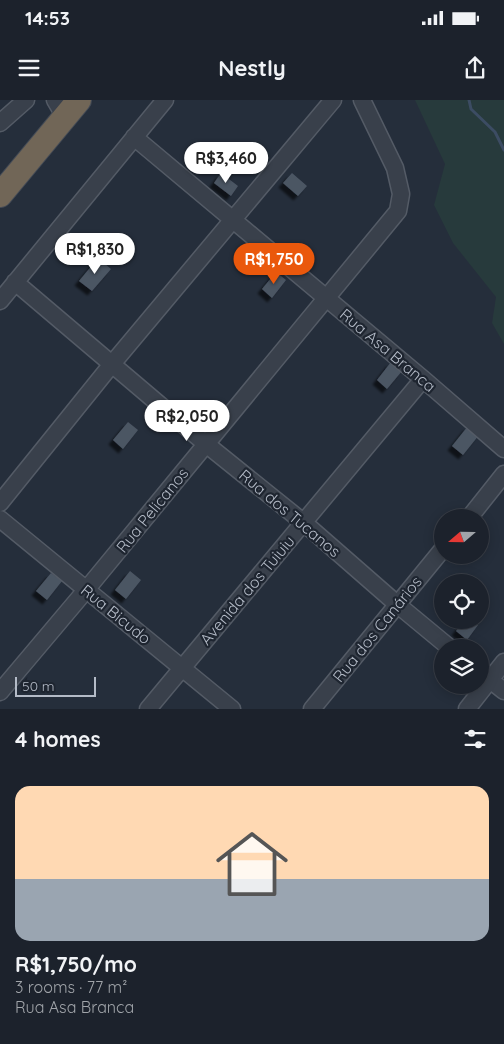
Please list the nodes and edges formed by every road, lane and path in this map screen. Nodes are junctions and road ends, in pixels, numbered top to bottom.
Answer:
1 (26, 100) edge
2 (165, 100) edge
3 (334, 100) edge
4 (362, 100) edge
5 (66, 106) edge
6 (0, 123) edge
7 (134, 137) junction
8 (0, 195) edge
9 (233, 220) junction
10 (15, 282) junction
11 (327, 299) junction
12 (0, 300) edge
13 (112, 364) junction
14 (423, 379) junction
15 (206, 444) junction
16 (504, 449) edge
17 (504, 474) edge
18 (0, 503) edge
19 (476, 509) edge
20 (0, 519) edge
21 (304, 522) junction
22 (434, 560) edge
23 (86, 590) junction
24 (398, 605) junction
25 (439, 639) edge
26 (504, 662) edge
27 (182, 668) junction
28 (489, 673) edge
29 (489, 679) edge
30 (504, 691) edge
31 (0, 692) edge
32 (475, 694) edge
33 (148, 709) edge
34 (232, 709) edge
35 (312, 709) edge
36 (467, 709) edge

1 - 6 street
2 - 7 street
3 - 9 street
4 - 11 street, Rua Pelicanos
5 - 8 highway
7 - 9 street, Rua Asa Branca
7 - 10 street
9 - 11 street, Rua Asa Branca
9 - 13 street
10 - 12 street
10 - 13 street, Rua dos Tucanos
11 - 14 street, Rua Asa Branca
11 - 15 street, Rua Pelicanos
13 - 15 street, Rua dos Tucanos
13 - 18 street
14 - 16 street, Rua Asa Branca
14 - 21 street, Avenida dos Tuiuiu
15 - 21 street, Rua dos Tucanos
15 - 23 street, Rua Pelicanos
17 - 19 street
20 - 23 street, Rua Bicudo
21 - 24 street, Rua dos Tucanos
21 - 27 street, Avenida dos Tuiuiu
22 - 24 street, Rua dos Canários
23 - 27 street, Rua Bicudo
23 - 31 street, Rua Pelicanos
24 - 25 street, Rua dos Tucanos
24 - 35 street, Rua dos Canários
26 - 28 street
27 - 33 street, Avenida dos Tuiuiu
27 - 34 street, Rua Bicudo
29 - 30 street
32 - 36 street

